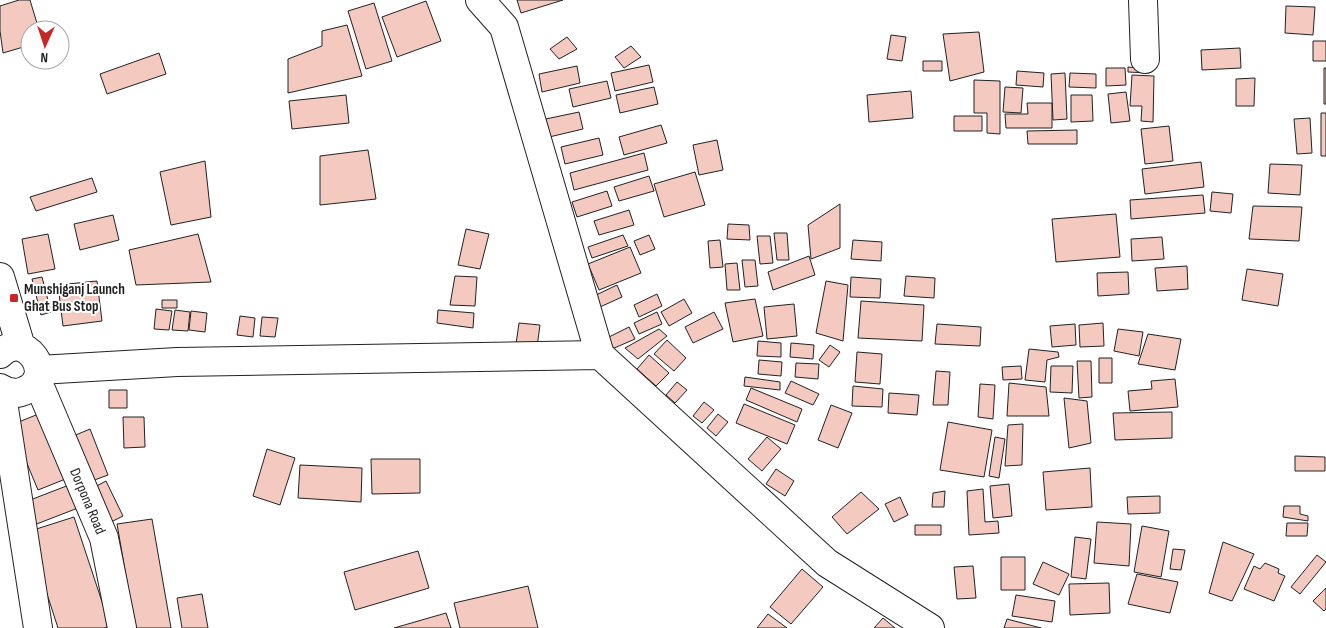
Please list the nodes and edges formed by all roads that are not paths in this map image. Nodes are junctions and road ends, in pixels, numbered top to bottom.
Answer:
1 (480, 0) edge
2 (1144, 0) edge
3 (1145, 60) dead end
4 (0, 277) edge
5 (11, 350) edge
6 (600, 355) junction
7 (38, 375) junction
8 (0, 388) edge
9 (38, 628) edge
10 (122, 628) edge
11 (930, 628) edge

1 - 6 main road
2 - 3 main road
4 - 5 main road
5 - 7 main road, Dorpona Road
6 - 7 main road
6 - 11 main road
7 - 8 main road
7 - 10 main road, Dorpona Road
8 - 9 main road

